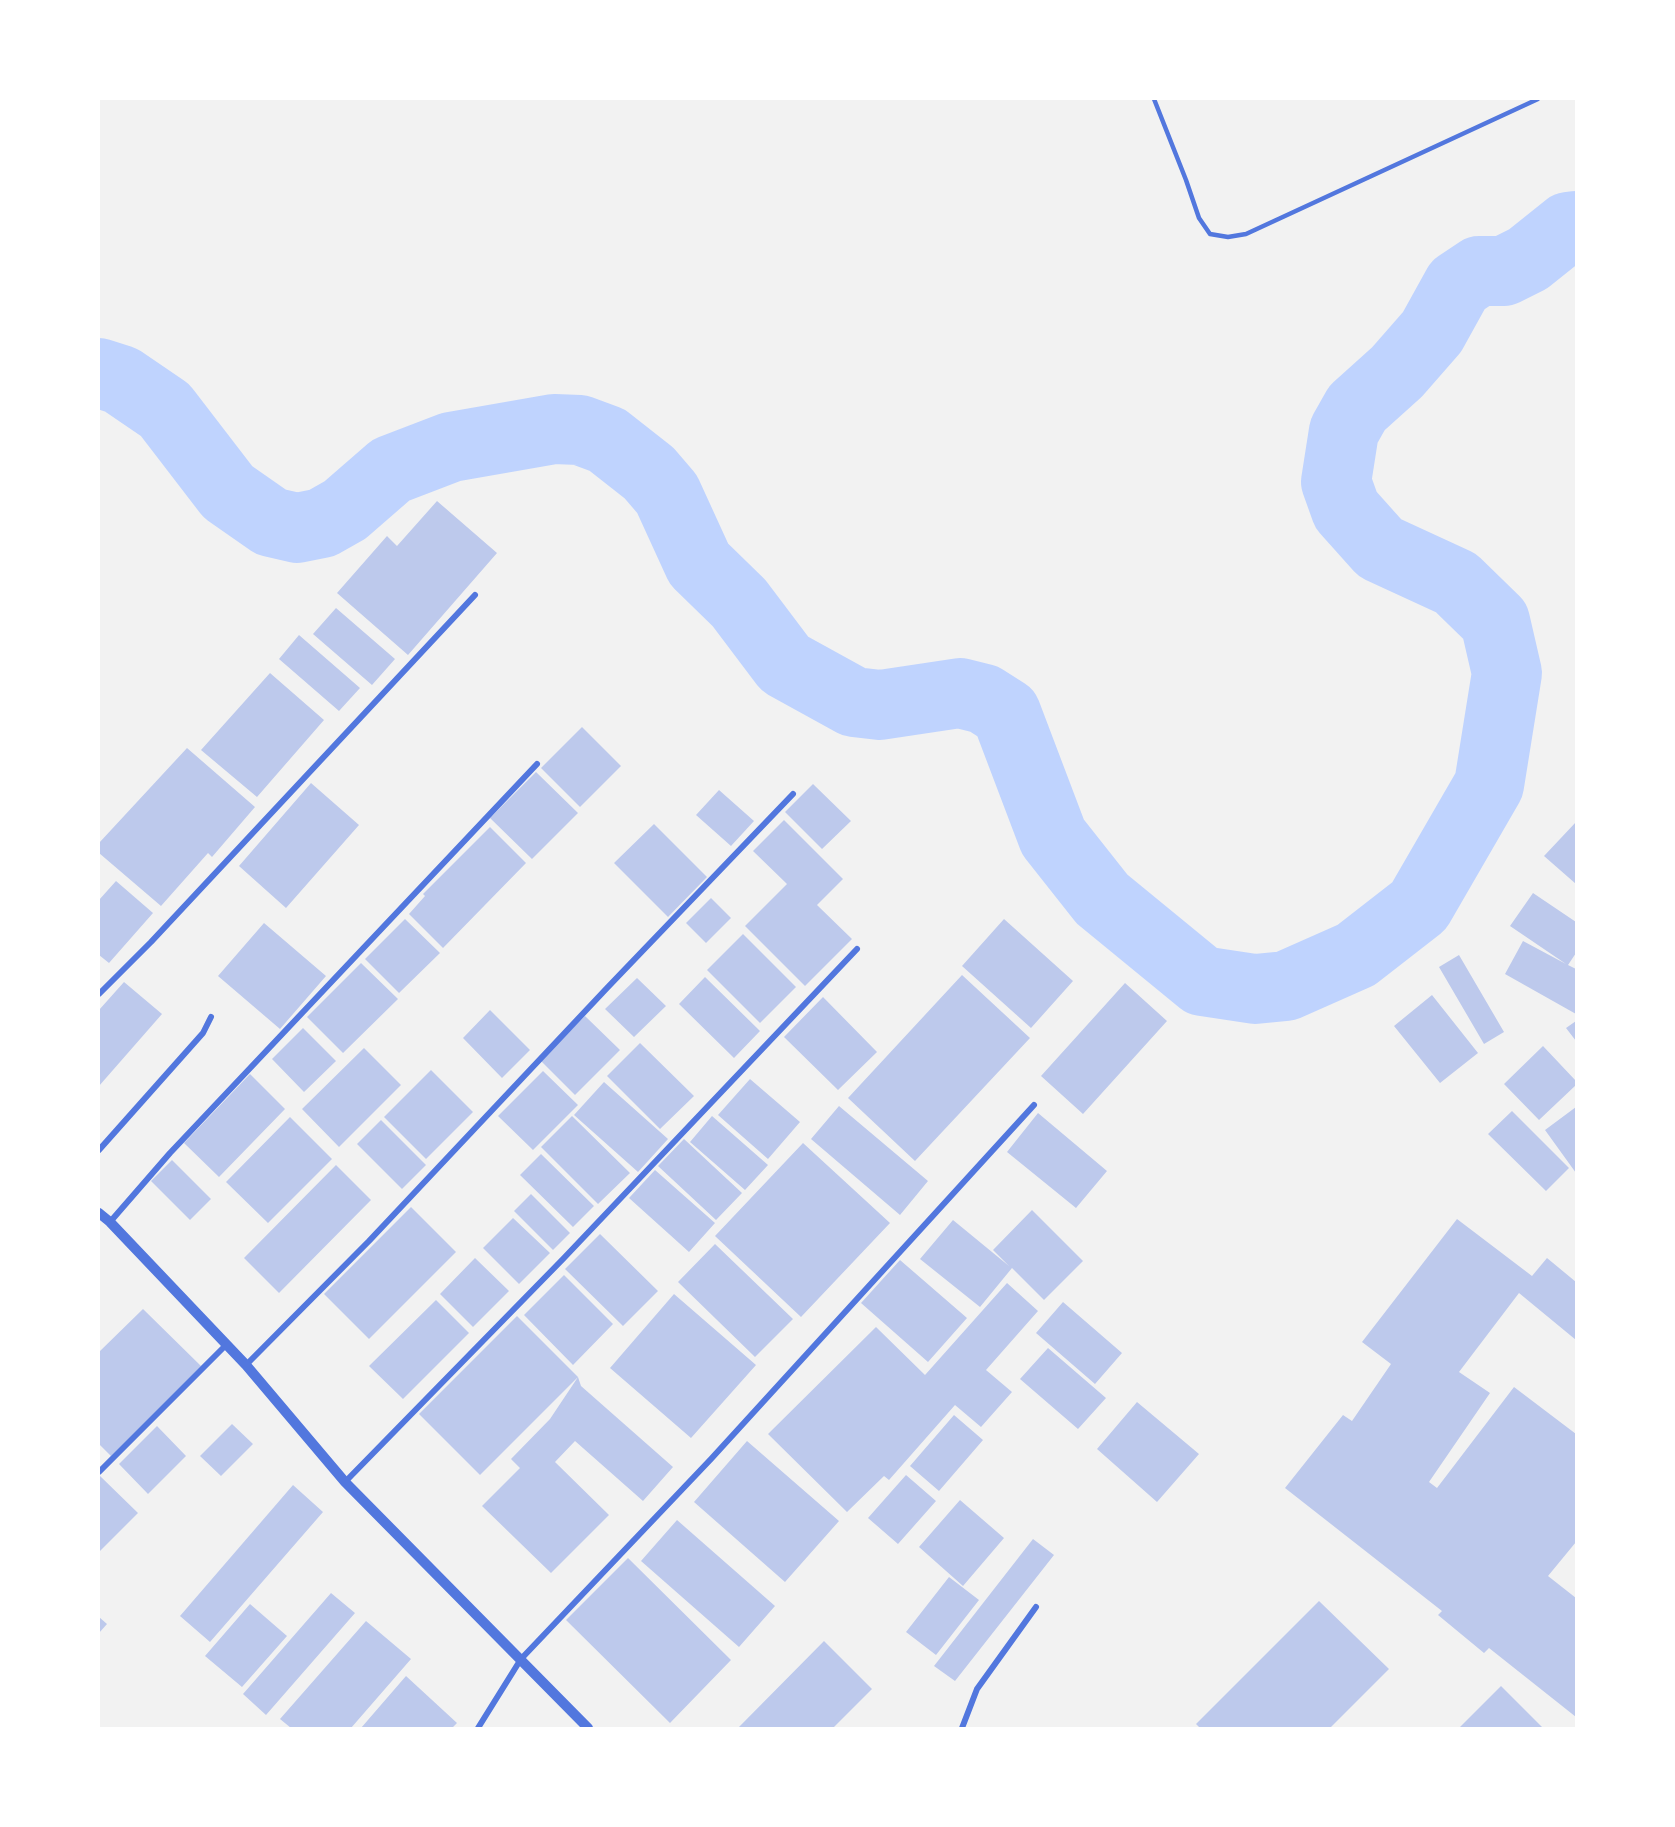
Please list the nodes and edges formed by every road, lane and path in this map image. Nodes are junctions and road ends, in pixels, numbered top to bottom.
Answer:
1 (1154, 99) edge
2 (1538, 99) edge
3 (475, 595) dead end
4 (537, 764) dead end
5 (793, 794) dead end
6 (857, 949) dead end
7 (99, 994) edge
8 (211, 1017) dead end
9 (1034, 1105) dead end
10 (99, 1150) edge
11 (99, 1213) edge
12 (110, 1222) junction
13 (226, 1344) junction
14 (246, 1365) junction
15 (99, 1472) edge
16 (345, 1482) junction
17 (1036, 1607) dead end
18 (521, 1659) junction
19 (478, 1728) edge
20 (588, 1728) edge
21 (962, 1728) edge

1 - 2 lane
3 - 7 street
4 - 12 street
5 - 14 street
6 - 16 street
8 - 10 street
9 - 18 street
11 - 12 street
12 - 13 street
13 - 14 street
13 - 15 street
14 - 16 street
16 - 18 street
17 - 21 street
18 - 19 street
18 - 20 street

